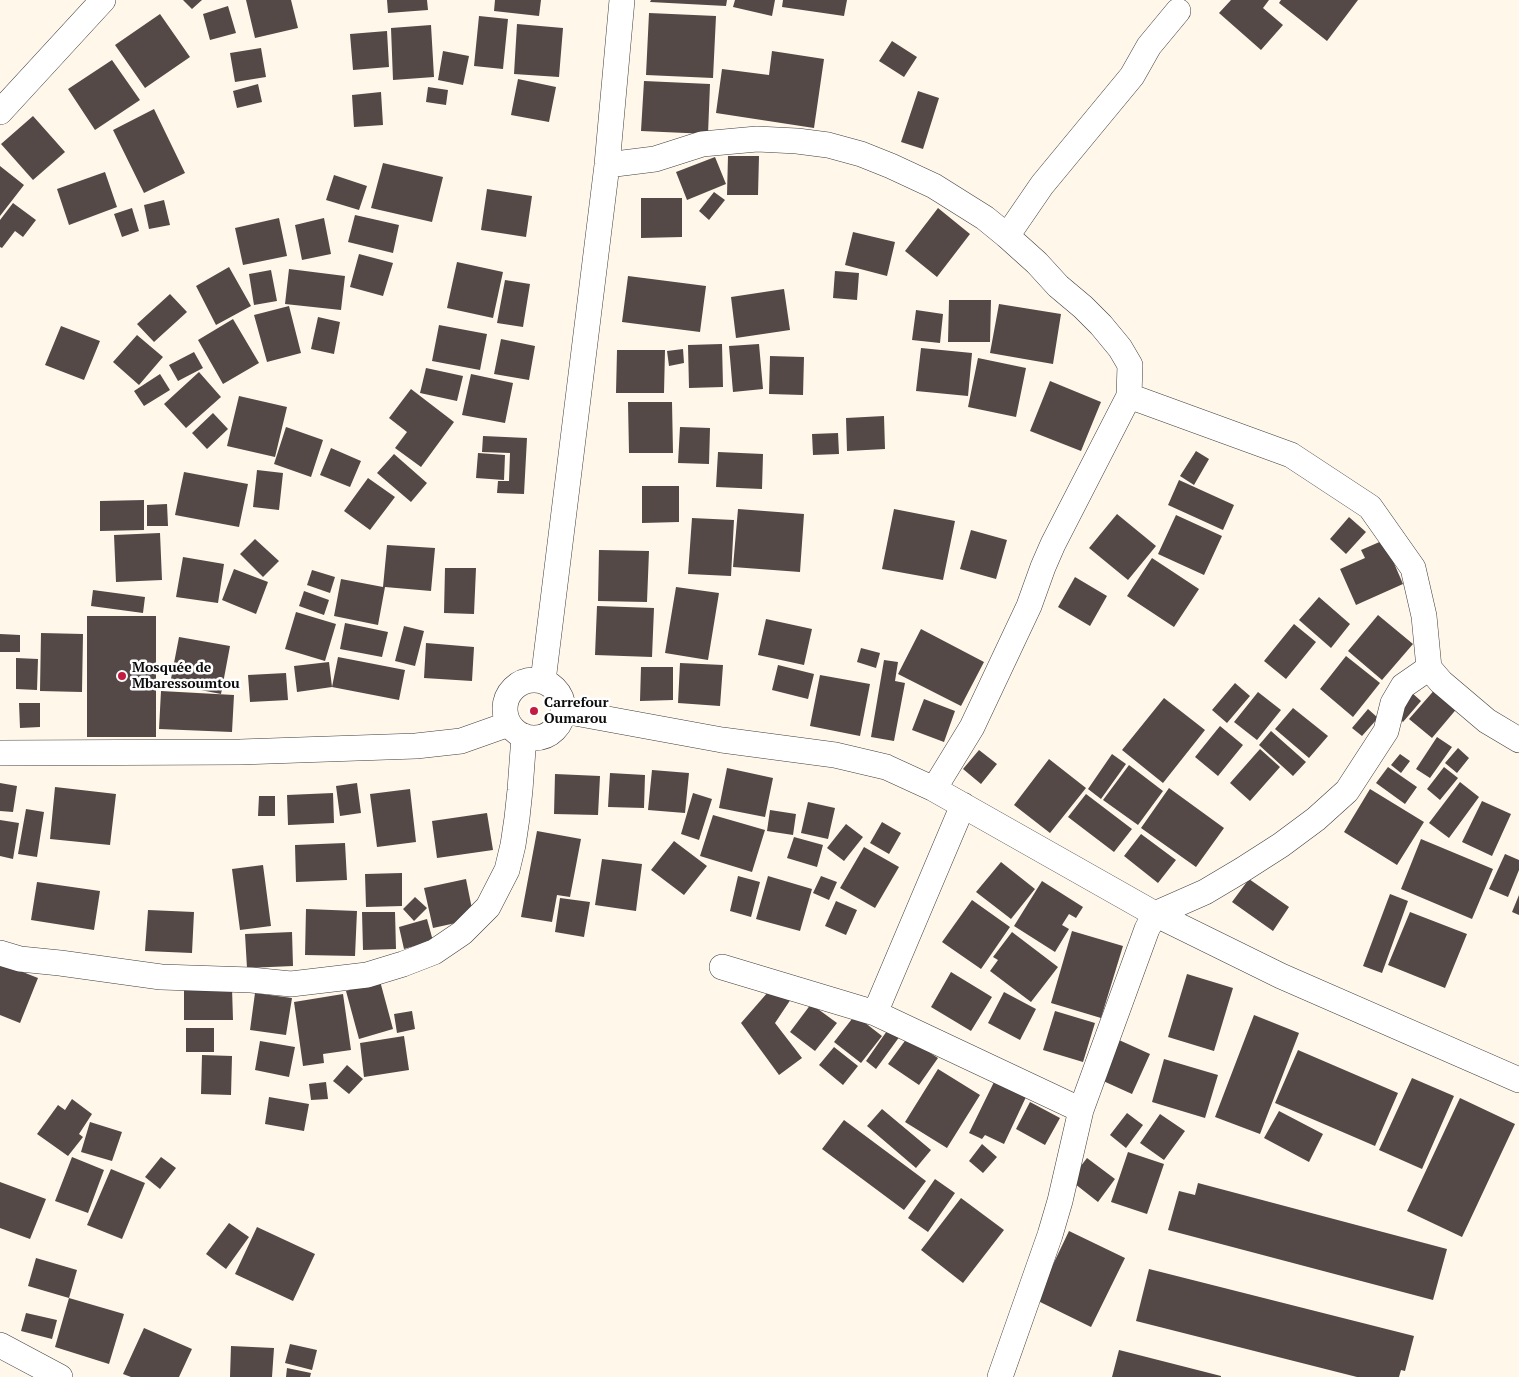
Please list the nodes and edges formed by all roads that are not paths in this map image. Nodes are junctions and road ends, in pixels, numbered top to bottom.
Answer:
1 (104, 0) edge
2 (622, 0) edge
3 (1178, 11) dead end
4 (0, 112) edge
5 (607, 166) junction
6 (1007, 236) junction
7 (1129, 396) junction
8 (1429, 668) junction
9 (543, 681) junction
10 (564, 711) junction
11 (516, 730) junction
12 (1519, 740) edge
13 (0, 753) edge
14 (934, 789) junction
15 (963, 806) junction
16 (1155, 914) junction
17 (0, 953) edge
18 (722, 967) dead end
19 (875, 1013) junction
20 (1519, 1080) edge
21 (1081, 1110) junction
22 (0, 1345) edge
23 (60, 1377) edge
24 (1000, 1377) edge

1 - 4 street
2 - 5 street
3 - 6 street
5 - 6 street
5 - 9 street
6 - 7 street
7 - 8 street
7 - 14 street
8 - 12 street
8 - 16 street
9 - 10 street
9 - 11 street
10 - 11 street
10 - 14 street
11 - 13 street
11 - 17 street
14 - 15 street
15 - 16 street
15 - 19 street
16 - 20 street
16 - 21 street
18 - 19 street
19 - 21 street
21 - 24 street
22 - 23 street

